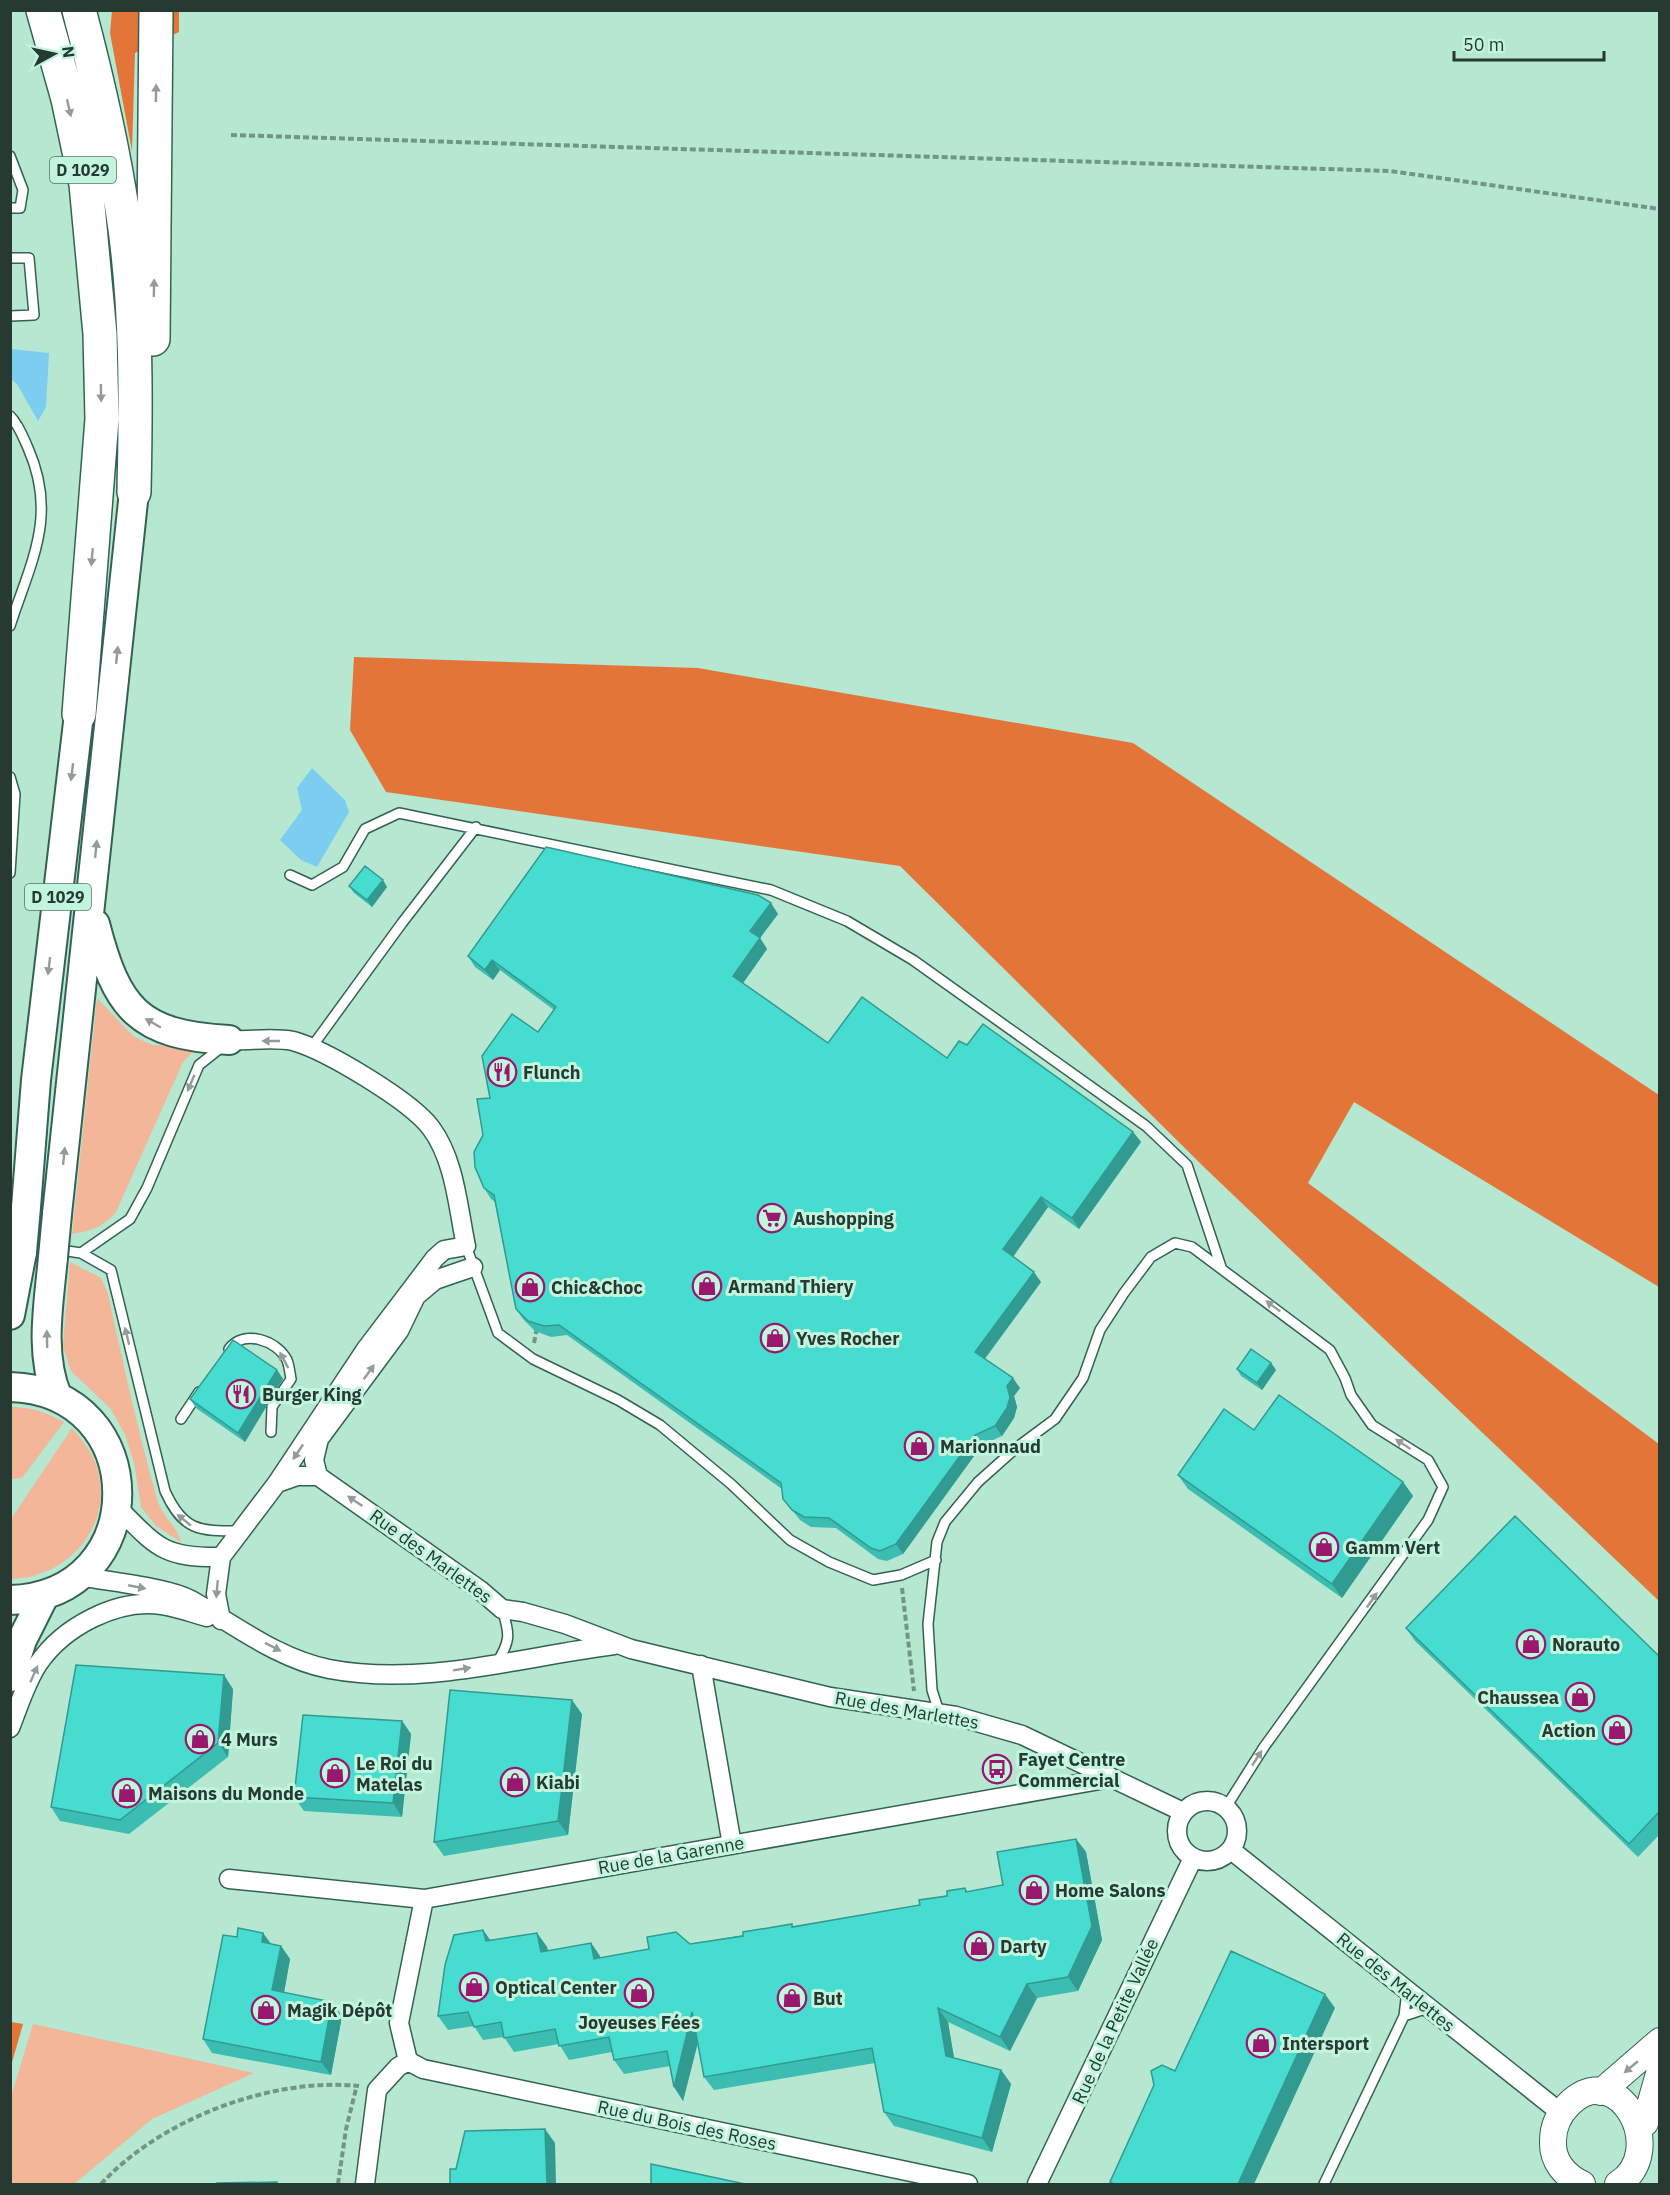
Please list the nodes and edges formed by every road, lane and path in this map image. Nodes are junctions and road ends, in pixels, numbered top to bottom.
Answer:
1 (43, 10) edge
2 (79, 10) edge
3 (156, 10) edge
4 (231, 135) dead end
5 (10, 156) edge
6 (10, 208) edge
7 (1659, 209) edge
8 (10, 258) edge
9 (10, 316) edge
10 (10, 416) edge
11 (134, 492) junction
12 (10, 626) edge
13 (79, 714) joint
14 (10, 777) edge
15 (476, 827) junction
16 (10, 873) edge
17 (290, 875) dead end
18 (90, 907) junction
19 (229, 1041) junction
20 (311, 1048) junction
21 (466, 1246) junction
22 (16, 1247) edge
23 (81, 1253) junction
24 (472, 1267) junction
25 (1221, 1267) junction
26 (10, 1316) edge
27 (541, 1321) edge
28 (535, 1331) edge
29 (220, 1362) edge
30 (207, 1381) edge
31 (10, 1387) edge
32 (57, 1396) junction
33 (181, 1419) dead end
34 (271, 1432) dead end
35 (318, 1476) junction
36 (277, 1483) junction
37 (118, 1508) junction
38 (239, 1531) junction
39 (220, 1557) junction
40 (936, 1560) junction
41 (901, 1575) junction
42 (80, 1576) junction
43 (44, 1596) junction
44 (10, 1600) edge
45 (502, 1609) junction
46 (221, 1620) junction
47 (618, 1645) junction
48 (496, 1664) junction
49 (701, 1665) junction
50 (10, 1677) edge
51 (916, 1710) junction
52 (939, 1712) junction
53 (10, 1728) edge
54 (1111, 1778) junction
55 (1226, 1807) junction
56 (1183, 1812) junction
57 (732, 1845) junction
58 (1231, 1850) junction
59 (1193, 1858) junction
60 (229, 1879) dead end
61 (424, 1899) junction
62 (1407, 1991) junction
63 (1428, 2008) junction
64 (1404, 2016) junction
65 (1659, 2042) edge
66 (408, 2061) junction
67 (1659, 2070) edge
68 (357, 2085) junction
69 (377, 2090) junction
70 (1601, 2092) junction
71 (1561, 2113) junction
72 (1645, 2123) junction
73 (1556, 2159) junction
74 (101, 2184) edge
75 (338, 2184) edge
76 (365, 2184) edge
77 (969, 2184) edge
78 (1038, 2184) edge
79 (1324, 2184) edge
80 (1550, 2184) edge
81 (1582, 2184) edge
82 (1618, 2184) edge

1 -> 13 highway, D 1029
2 - 11 highway, D 1029
11 -> 3 highway
4 - 7 path
5 - 6 lane
8 - 9 lane
10 - 12 lane
18 -> 11 main road
13 -> 22 main road, D 1029, bridge
14 - 16 lane
15 - 17 lane
15 - 20 lane
15 - 25 lane
19 -> 18 main road
32 -> 18 main road, D 1029, bridge
20 -> 19 street
19 -> 23 lane
20 - 21 street
21 - 24 lane
21 -> 36 street
22 - 23 lane
22 - 26 main road, D 1029
38 -> 23 lane
35 -> 24 street
24 - 41 lane
25 - 40 lane
55 -> 25 lane
27 - 28 path
34 -> 29 lane
30 - 33 lane
31 - 32 main road
32 - 37 main road
35 - 36 street
45 -> 35 street, Rue des Marlettes
36 - 38 street
37 - 39 street
37 - 42 main road
38 - 39 street
39 -> 46 street
40 - 41 lane
40 - 52 lane
41 - 51 path
42 - 43 main road
42 -> 46 street
43 - 44 main road
43 - 50 main road
45 - 47 street, Rue des Marlettes
45 - 48 lane
46 -> 48 street, Rue des Marlettes
53 -> 46 street
47 - 48 street, Rue des Marlettes
47 - 49 street, Rue des Marlettes
49 - 51 street, Rue des Marlettes
49 - 57 street
51 - 52 street, Rue des Marlettes
52 - 54 street, Rue des Marlettes
54 - 56 street, Rue des Marlettes
54 - 57 street, Rue de la Garenne
55 - 56 street
55 - 58 street
56 - 59 street
57 - 61 street, Rue de la Garenne
58 - 59 street
58 - 62 street, Rue des Marlettes
59 - 78 street, Rue de la Petite Vallée
60 - 61 street, Rue de la Garenne
61 - 66 street
62 - 63 street, Rue des Marlettes
62 - 64 lane
63 - 64 lane
63 - 71 street, Rue des Marlettes
64 - 79 lane
65 -> 70 main road
66 - 69 street
66 - 77 street, Rue du Bois des Roses
67 - 72 main road
68 - 69 path
68 - 74 path
68 - 75 path
69 - 76 street
70 - 71 main road
70 - 72 main road
71 - 73 main road
72 - 82 main road
73 - 80 main road
73 - 81 main road

